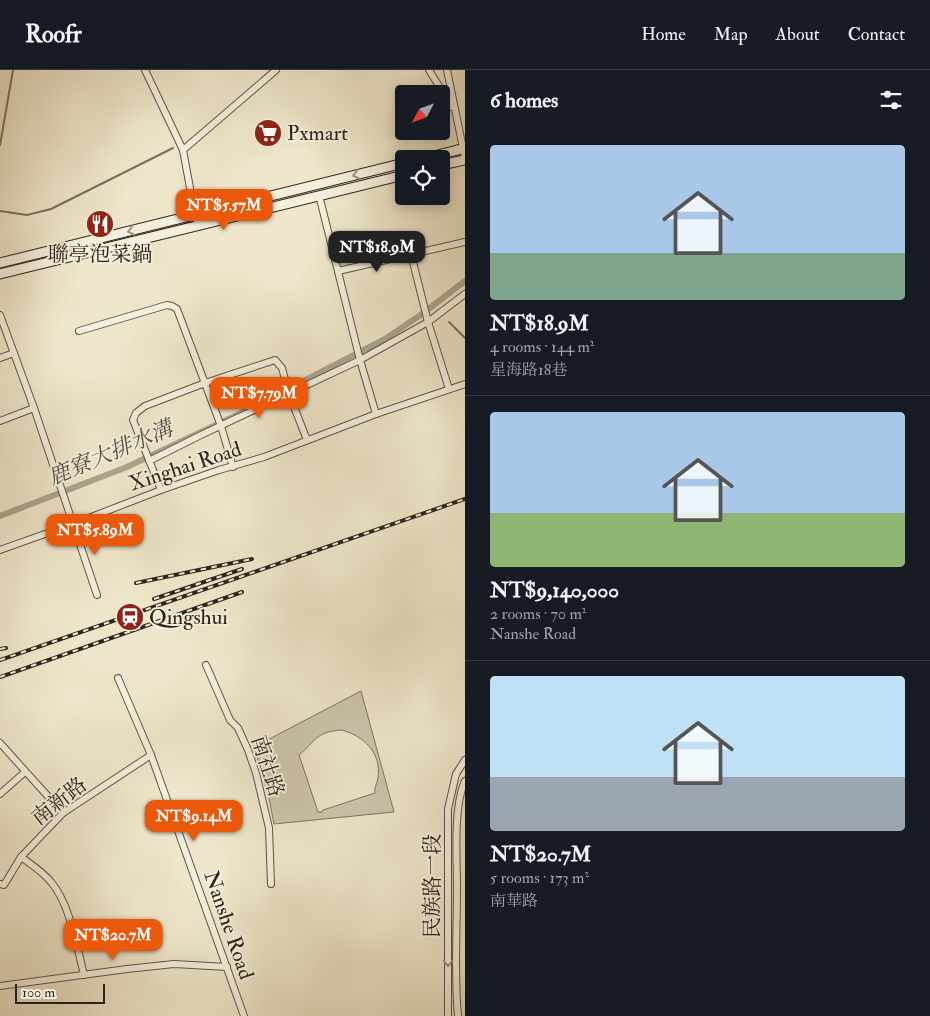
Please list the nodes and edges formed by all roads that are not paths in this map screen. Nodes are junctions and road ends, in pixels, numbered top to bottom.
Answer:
1 (145, 70) edge
2 (274, 70) edge
3 (429, 70) edge
4 (447, 70) edge
5 (455, 112) junction
6 (183, 150) junction
7 (465, 154) edge
8 (450, 156) edge
9 (450, 161) edge
10 (395, 165) edge
11 (395, 176) edge
12 (319, 195) junction
13 (194, 215) junction
14 (198, 225) junction
15 (465, 242) edge
16 (411, 254) junction
17 (0, 263) edge
18 (338, 272) junction
19 (0, 274) edge
20 (465, 294) edge
21 (0, 315) edge
22 (428, 322) junction
23 (79, 332) dead end
24 (14, 353) junction
25 (0, 358) edge
26 (360, 360) junction
27 (205, 382) junction
28 (465, 384) edge
29 (449, 389) junction
30 (289, 394) junction
31 (34, 408) junction
32 (376, 414) junction
33 (0, 421) edge
34 (221, 426) junction
35 (307, 440) junction
36 (149, 461) junction
37 (233, 467) junction
38 (161, 490) junction
39 (73, 524) junction
40 (0, 550) edge
41 (97, 595) dead end
42 (206, 665) dead end
43 (118, 678) dead end
44 (0, 743) edge
45 (151, 755) junction
46 (465, 760) edge
47 (25, 772) junction
48 (465, 781) edge
49 (0, 794) edge
50 (62, 813) junction
51 (21, 857) junction
52 (0, 884) edge
53 (271, 884) dead end
54 (227, 966) junction
55 (84, 975) junction
56 (0, 986) edge
57 (244, 1016) edge
58 (448, 1016) edge
59 (458, 1016) edge

1 - 6 street
2 - 6 street
3 - 5 street
4 - 5 street
5 - 7 street
6 - 13 street
7 - 8 street
7 - 9 street
10 -> 13 street
11 - 12 street
12 - 14 street
12 - 18 street
13 - 14 street
13 -> 17 street
14 - 19 street
15 - 16 street
16 - 18 street
16 - 22 street
18 - 26 street
20 - 22 street
21 - 24 street
22 - 26 street
22 - 29 street
23 - 27 street
24 - 25 street
24 - 31 street
26 - 30 street
26 - 32 street
27 - 30 street
27 - 34 street
27 - 36 street
28 - 29 street, Xinghai Road
29 - 32 street, Xinghai Road
30 - 34 street
30 - 35 street
31 - 33 street
31 - 39 street
32 - 35 street, Xinghai Road
34 - 36 street
34 - 37 street
35 - 37 street, Xinghai Road
36 - 38 street
37 - 38 street, Xinghai Road
38 - 39 street, Xinghai Road
39 - 40 street, Xinghai Road
39 - 41 street
42 - 53 street, 南社路
43 - 45 street, Nanshe Road
44 - 47 street
45 - 50 street, 南新路
45 - 54 street, Nanshe Road
46 -> 58 street, 民族路一段
47 - 49 street
47 - 50 street
48 - 59 street, 民族路一段
50 - 51 street, 南新路
51 - 52 street, 南新路
51 - 55 street
54 - 55 street
54 - 57 street, Nanshe Road
55 - 56 street

